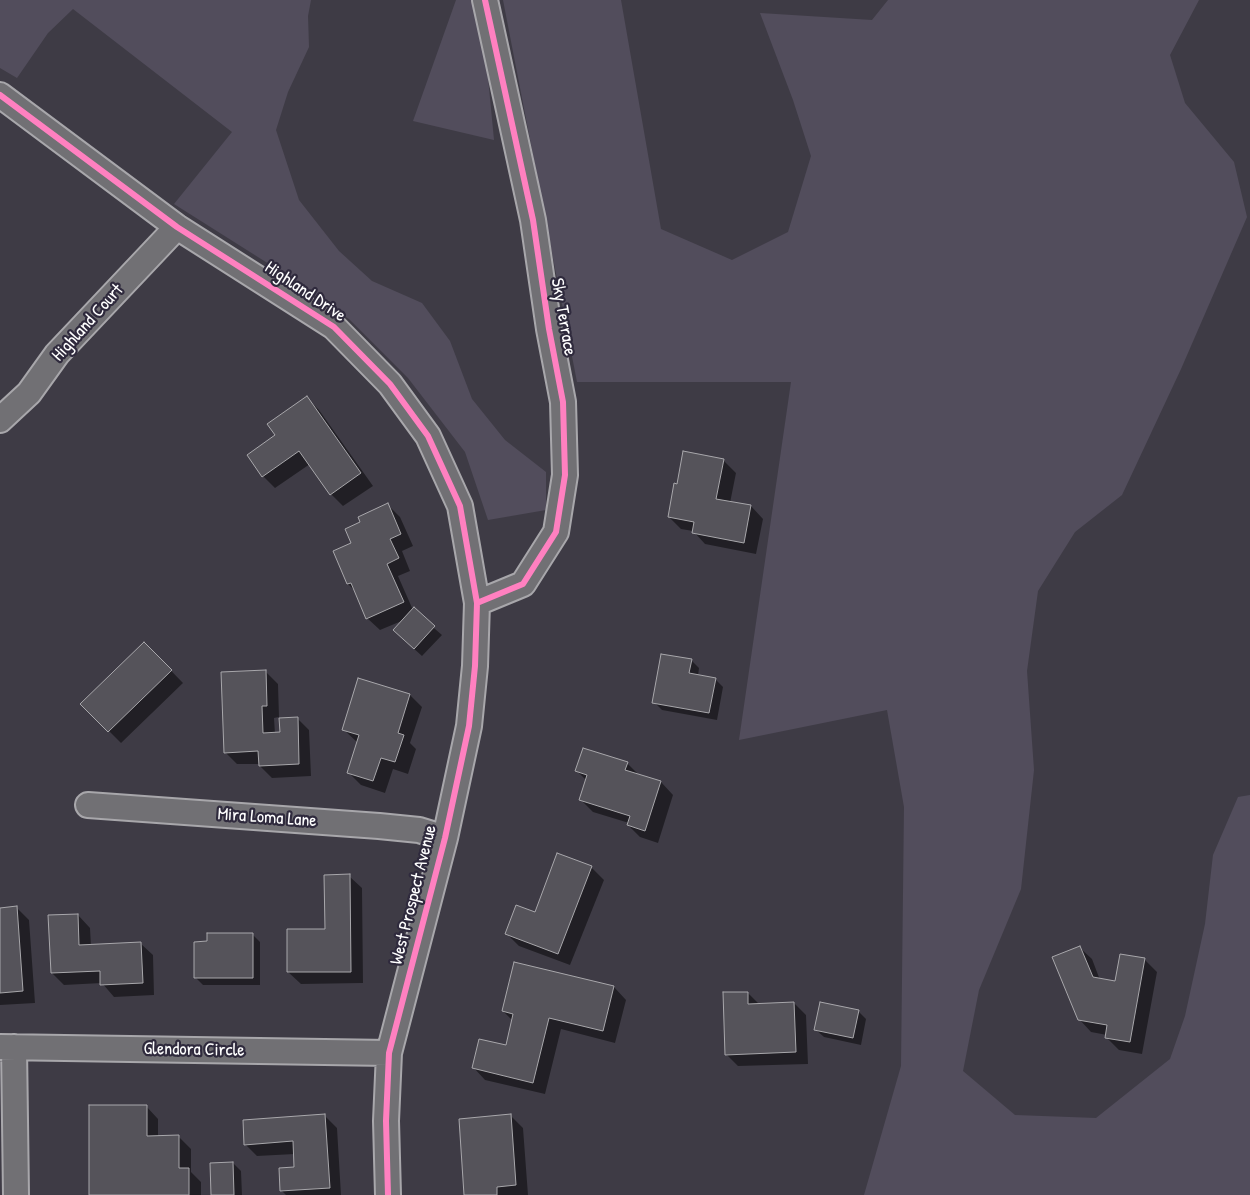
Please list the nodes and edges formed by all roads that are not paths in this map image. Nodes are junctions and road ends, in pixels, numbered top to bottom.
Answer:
1 (485, 0) edge
2 (0, 95) edge
3 (177, 227) junction
4 (0, 420) edge
5 (477, 603) junction
6 (88, 805) dead end
7 (445, 838) junction
8 (7, 1047) edge
9 (389, 1053) junction
10 (16, 1195) edge
11 (388, 1195) edge

1 - 5 street, Sky Terrace
2 - 3 street, Highland Drive
3 - 4 street, Highland Court
3 - 5 street, Highland Drive
5 - 7 street, West Prospect Avenue
6 - 7 street, Mira Loma Lane
7 - 9 street, West Prospect Avenue
8 - 9 street, Glendora Circle
8 - 10 street
9 - 11 street, West Prospect Avenue

